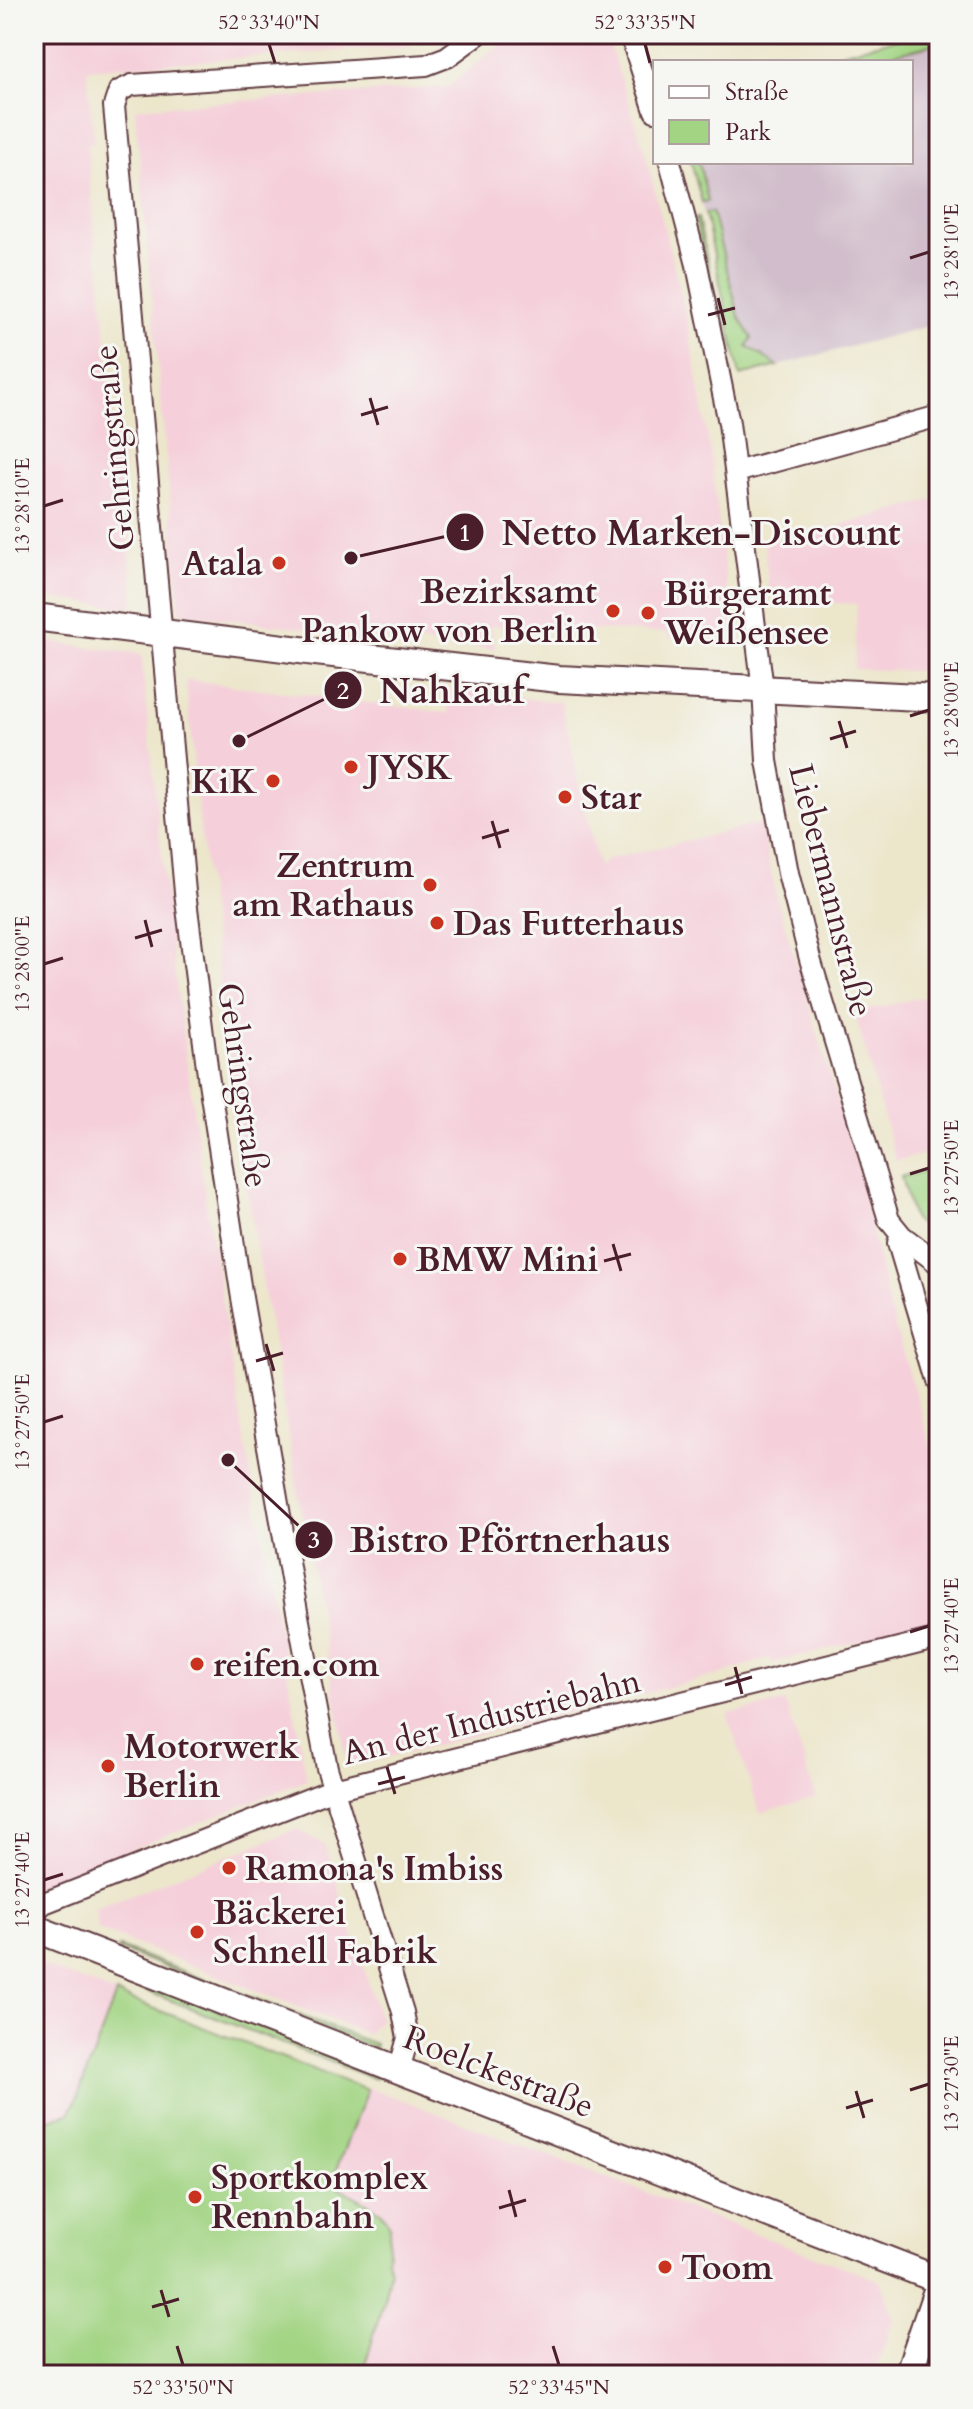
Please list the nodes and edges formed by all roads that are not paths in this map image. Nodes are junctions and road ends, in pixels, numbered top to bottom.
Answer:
1 (478, 34) edge
2 (630, 34) edge
3 (653, 105) edge
4 (671, 164) edge
5 (939, 416) edge
6 (736, 472) junction
7 (34, 617) edge
8 (161, 633) junction
9 (763, 689) junction
10 (939, 698) edge
11 (902, 1236) junction
12 (939, 1264) edge
13 (939, 1381) edge
14 (939, 1638) edge
15 (334, 1789) junction
16 (34, 1921) edge
17 (34, 1928) edge
18 (399, 2070) junction
19 (939, 2282) edge
20 (908, 2375) edge

1 - 8 street, Gehringstraße
2 - 3 street
4 - 6 street, Liebermannstraße
5 - 6 street
6 - 9 street, Liebermannstraße
7 - 8 main road
8 - 9 main road
8 - 15 street, Gehringstraße
9 - 10 main road
9 - 11 street, Liebermannstraße
11 - 12 street
11 - 13 street, Liebermannstraße
14 - 15 street, An der Industriebahn
15 - 16 street, An der Industriebahn
15 - 18 street, Gehringstraße
17 - 18 main road, Roelckestraße
18 - 19 main road, Roelckestraße
19 - 20 main road

